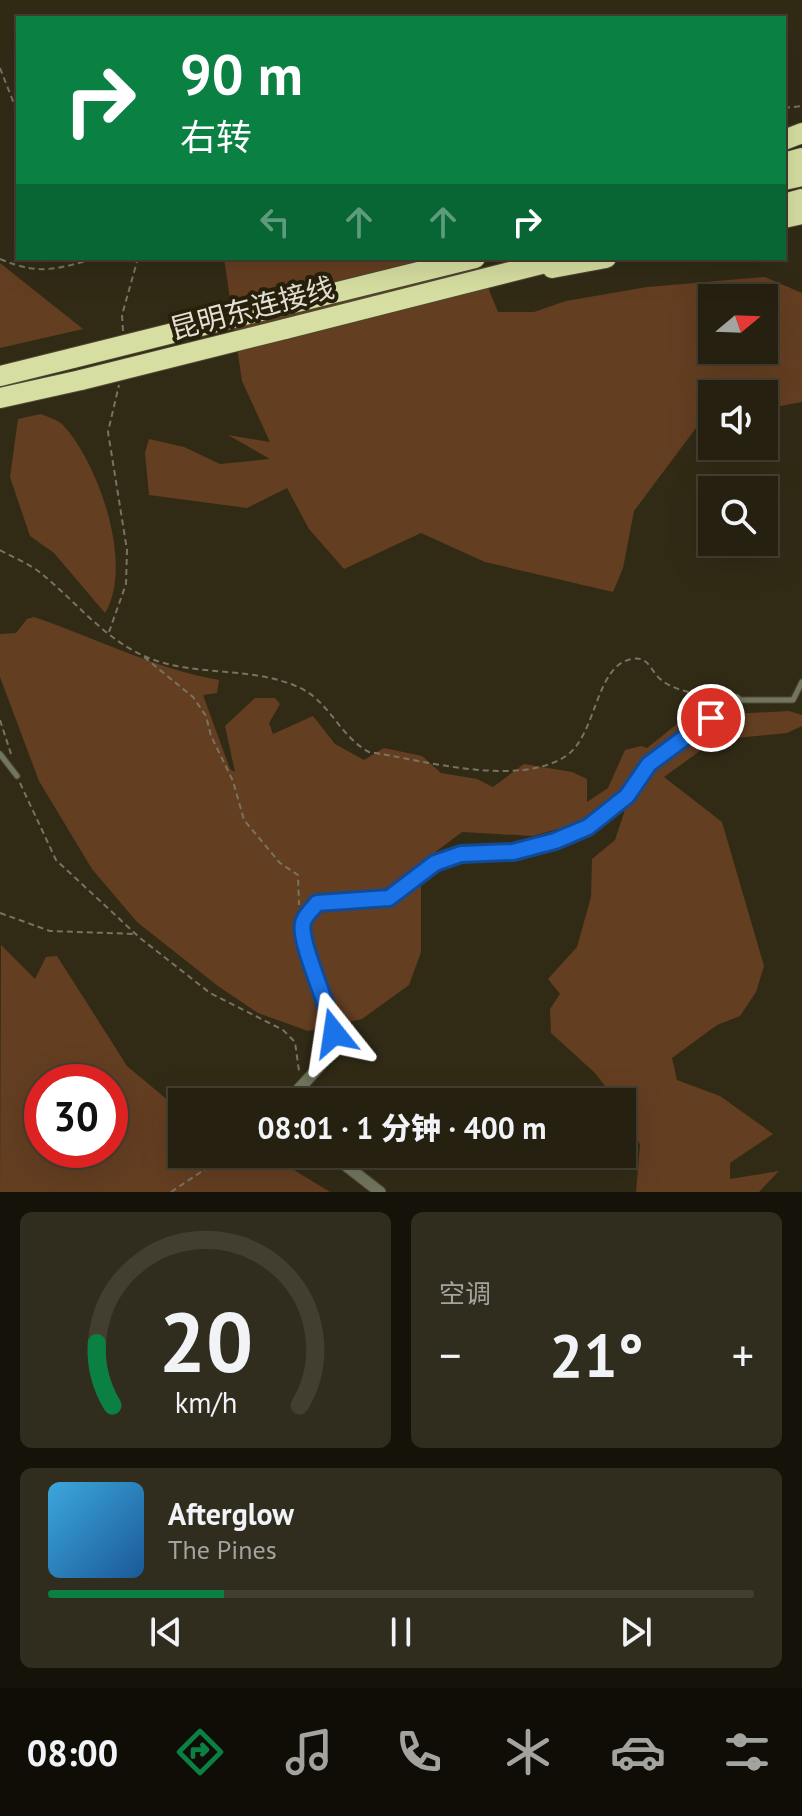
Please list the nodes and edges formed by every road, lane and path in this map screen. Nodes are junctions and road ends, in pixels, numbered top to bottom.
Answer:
1 (0, 68) edge
2 (16, 109) edge
3 (0, 259) edge
4 (94, 260) edge
5 (137, 260) edge
6 (451, 260) edge
7 (467, 260) edge
8 (557, 260) edge
9 (594, 260) edge
10 (377, 282) junction
11 (465, 282) junction
12 (124, 345) dead end
13 (122, 374) dead end
14 (0, 376) edge
15 (0, 398) edge
16 (0, 550) edge
17 (109, 634) junction
18 (144, 656) junction
19 (802, 682) edge
20 (736, 700) junction
21 (0, 720) edge
22 (0, 754) edge
23 (17, 776) junction
24 (0, 913) edge
25 (303, 922) junction
26 (136, 935) junction
27 (301, 1084) junction
28 (298, 1088) edge
29 (207, 1168) edge
30 (349, 1168) edge
31 (171, 1192) edge
32 (380, 1192) edge

1 - 2 path
3 - 4 path
5 - 12 path
6 - 10 highway
7 - 10 highway, 昆明东连接线
8 - 11 highway, 昆明东连接线
9 - 11 highway
10 - 14 highway, 昆明东连接线, bridge
11 - 15 highway, 昆明东连接线, bridge
13 - 17 path
16 - 17 path
17 - 18 path
18 - 20 path
18 - 25 path
19 - 20 lane
20 - 25 street
21 - 23 path
22 - 23 lane
23 - 26 path
24 - 26 path
25 - 27 street
26 - 27 path
27 - 28 street
29 - 31 path
30 - 32 street

